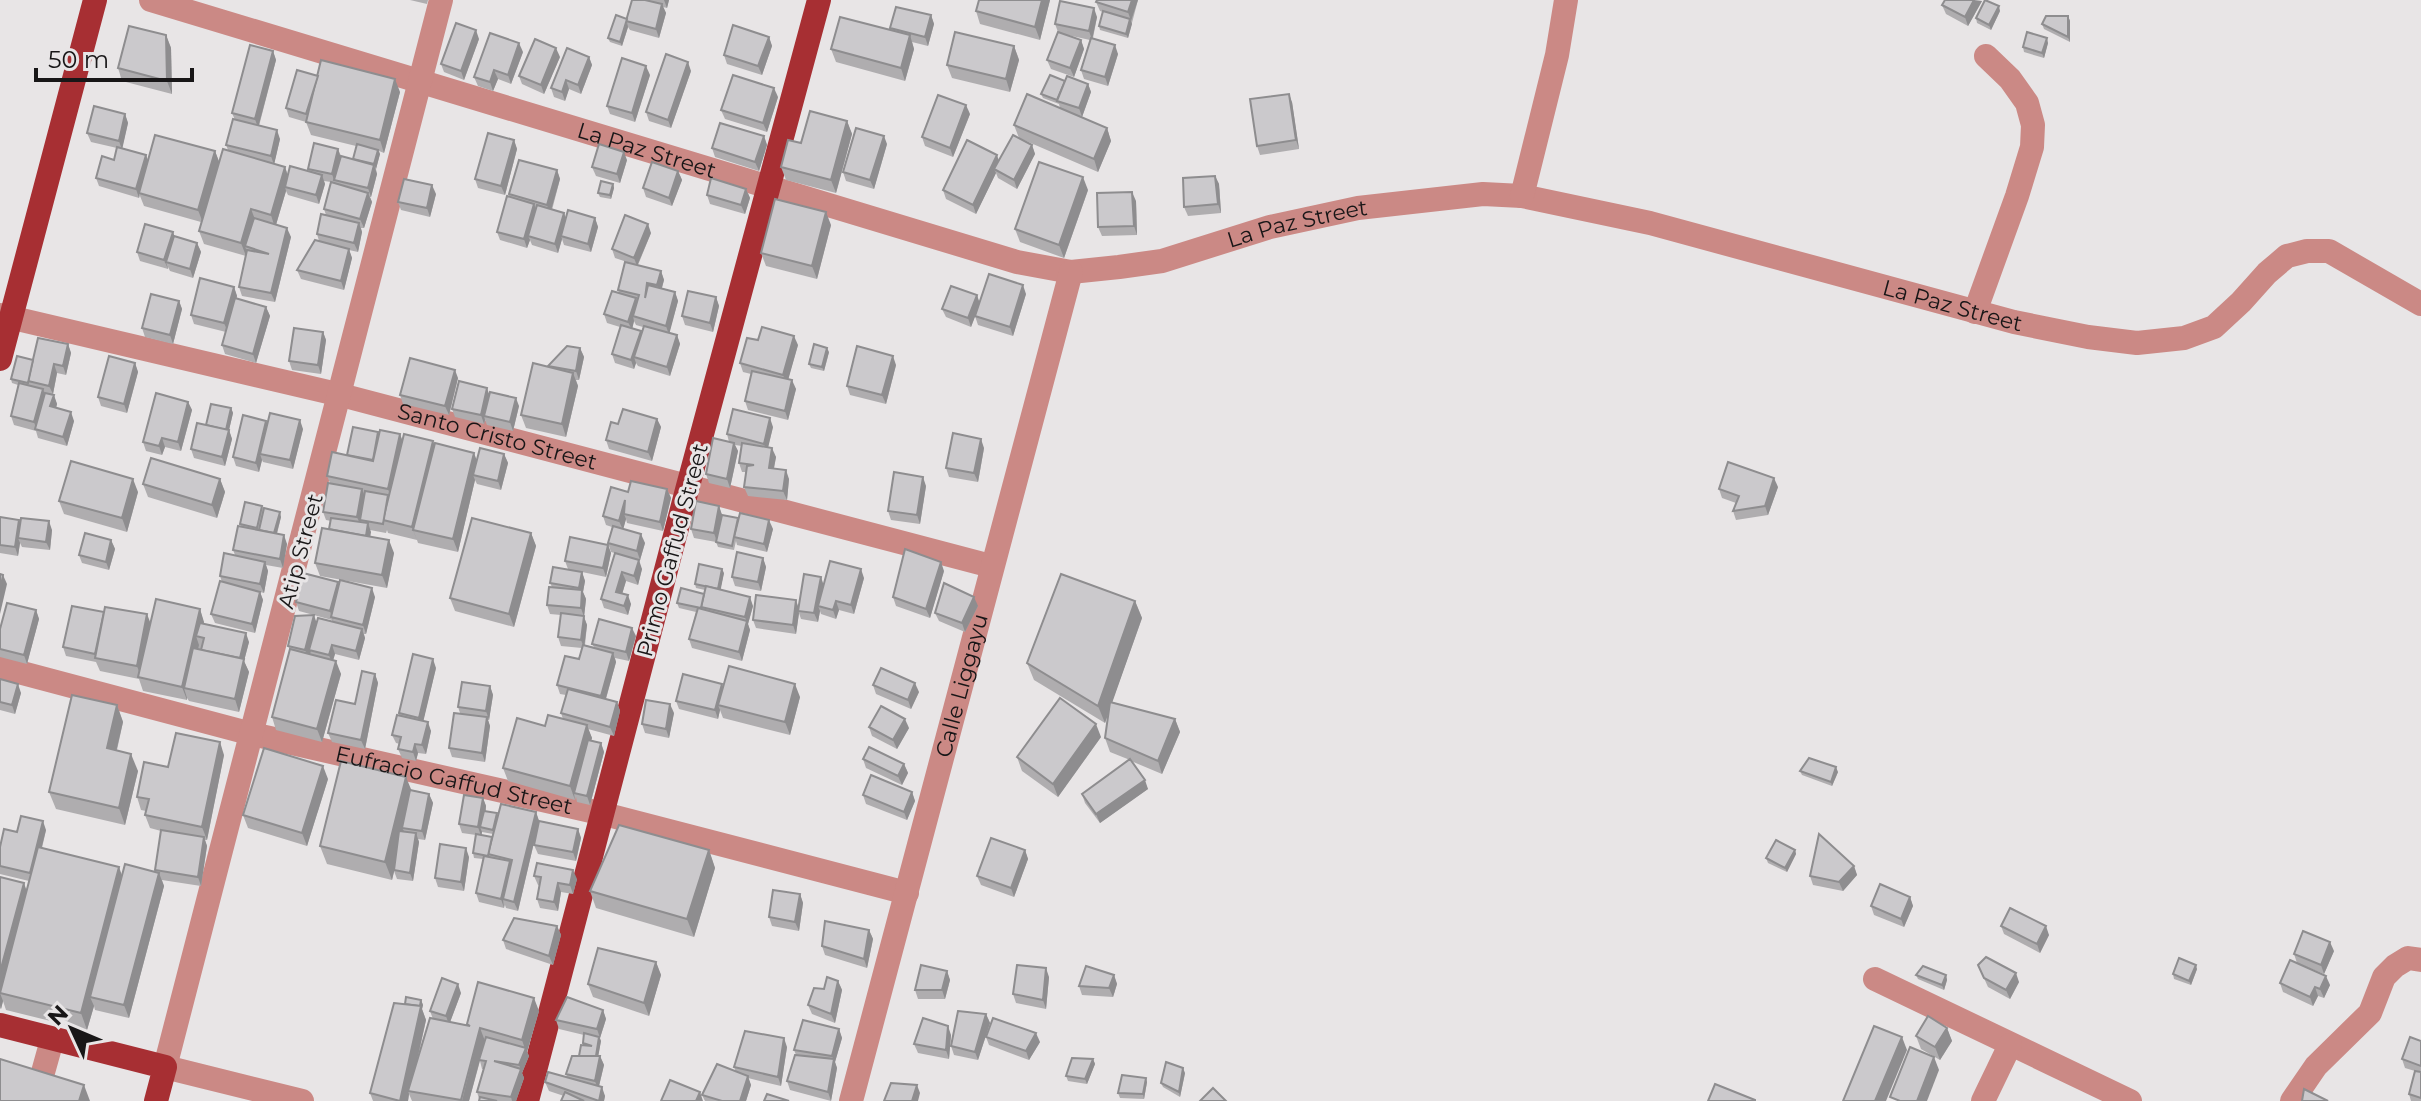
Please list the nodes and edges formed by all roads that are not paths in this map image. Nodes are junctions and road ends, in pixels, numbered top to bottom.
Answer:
1 (95, 0) edge
2 (151, 0) edge
3 (441, 0) edge
4 (819, 0) edge
5 (1566, 0) edge
6 (1986, 56) dead end
7 (419, 80) junction
8 (769, 187) junction
9 (1522, 196) junction
10 (1071, 272) junction
11 (2421, 304) edge
12 (1975, 312) junction
13 (6, 316) edge
14 (0, 359) edge
15 (341, 395) junction
16 (688, 486) junction
17 (991, 566) junction
18 (0, 667) edge
19 (252, 734) junction
20 (604, 814) junction
21 (907, 893) junction
22 (2421, 960) edge
23 (1875, 979) dead end
24 (0, 1025) edge
25 (52, 1040) junction
26 (2010, 1045) junction
27 (165, 1067) junction
28 (35, 1101) edge
29 (156, 1101) edge
30 (302, 1101) edge
31 (527, 1101) edge
32 (851, 1101) edge
33 (1983, 1101) edge
34 (2130, 1101) edge
35 (2292, 1101) edge

1 - 13 main road
2 - 7 street, La Paz Street
3 - 7 street, Atip Street
4 - 8 main road, Primo Gaffud Street
5 - 9 street
6 - 12 street
7 - 8 street, La Paz Street
7 - 15 street, Atip Street
8 - 10 street, La Paz Street
8 - 16 main road, Primo Gaffud Street
9 - 10 street, La Paz Street
9 - 12 street, La Paz Street
10 - 17 street, Calle Liggayu
11 - 12 street, La Paz Street
13 - 14 main road
13 - 15 street, Santo Cristo Street
15 - 16 street, Santo Cristo Street
15 - 19 street, Atip Street
16 - 17 street, Santo Cristo Street
16 - 20 main road, Primo Gaffud Street
17 - 21 street, Calle Liggayu
18 - 19 street, Eufracio Gaffud Street
19 - 20 street, Eufracio Gaffud Street
19 - 27 street, Atip Street
20 - 21 street, Eufracio Gaffud Street
20 - 31 main road, Primo Gaffud Street
21 - 32 street, Calle Liggayu
22 - 35 street
23 - 26 street
24 - 25 main road
25 - 27 main road
25 - 28 street
26 - 33 street
26 - 34 street
27 - 29 main road, Atip Street
27 - 30 street

